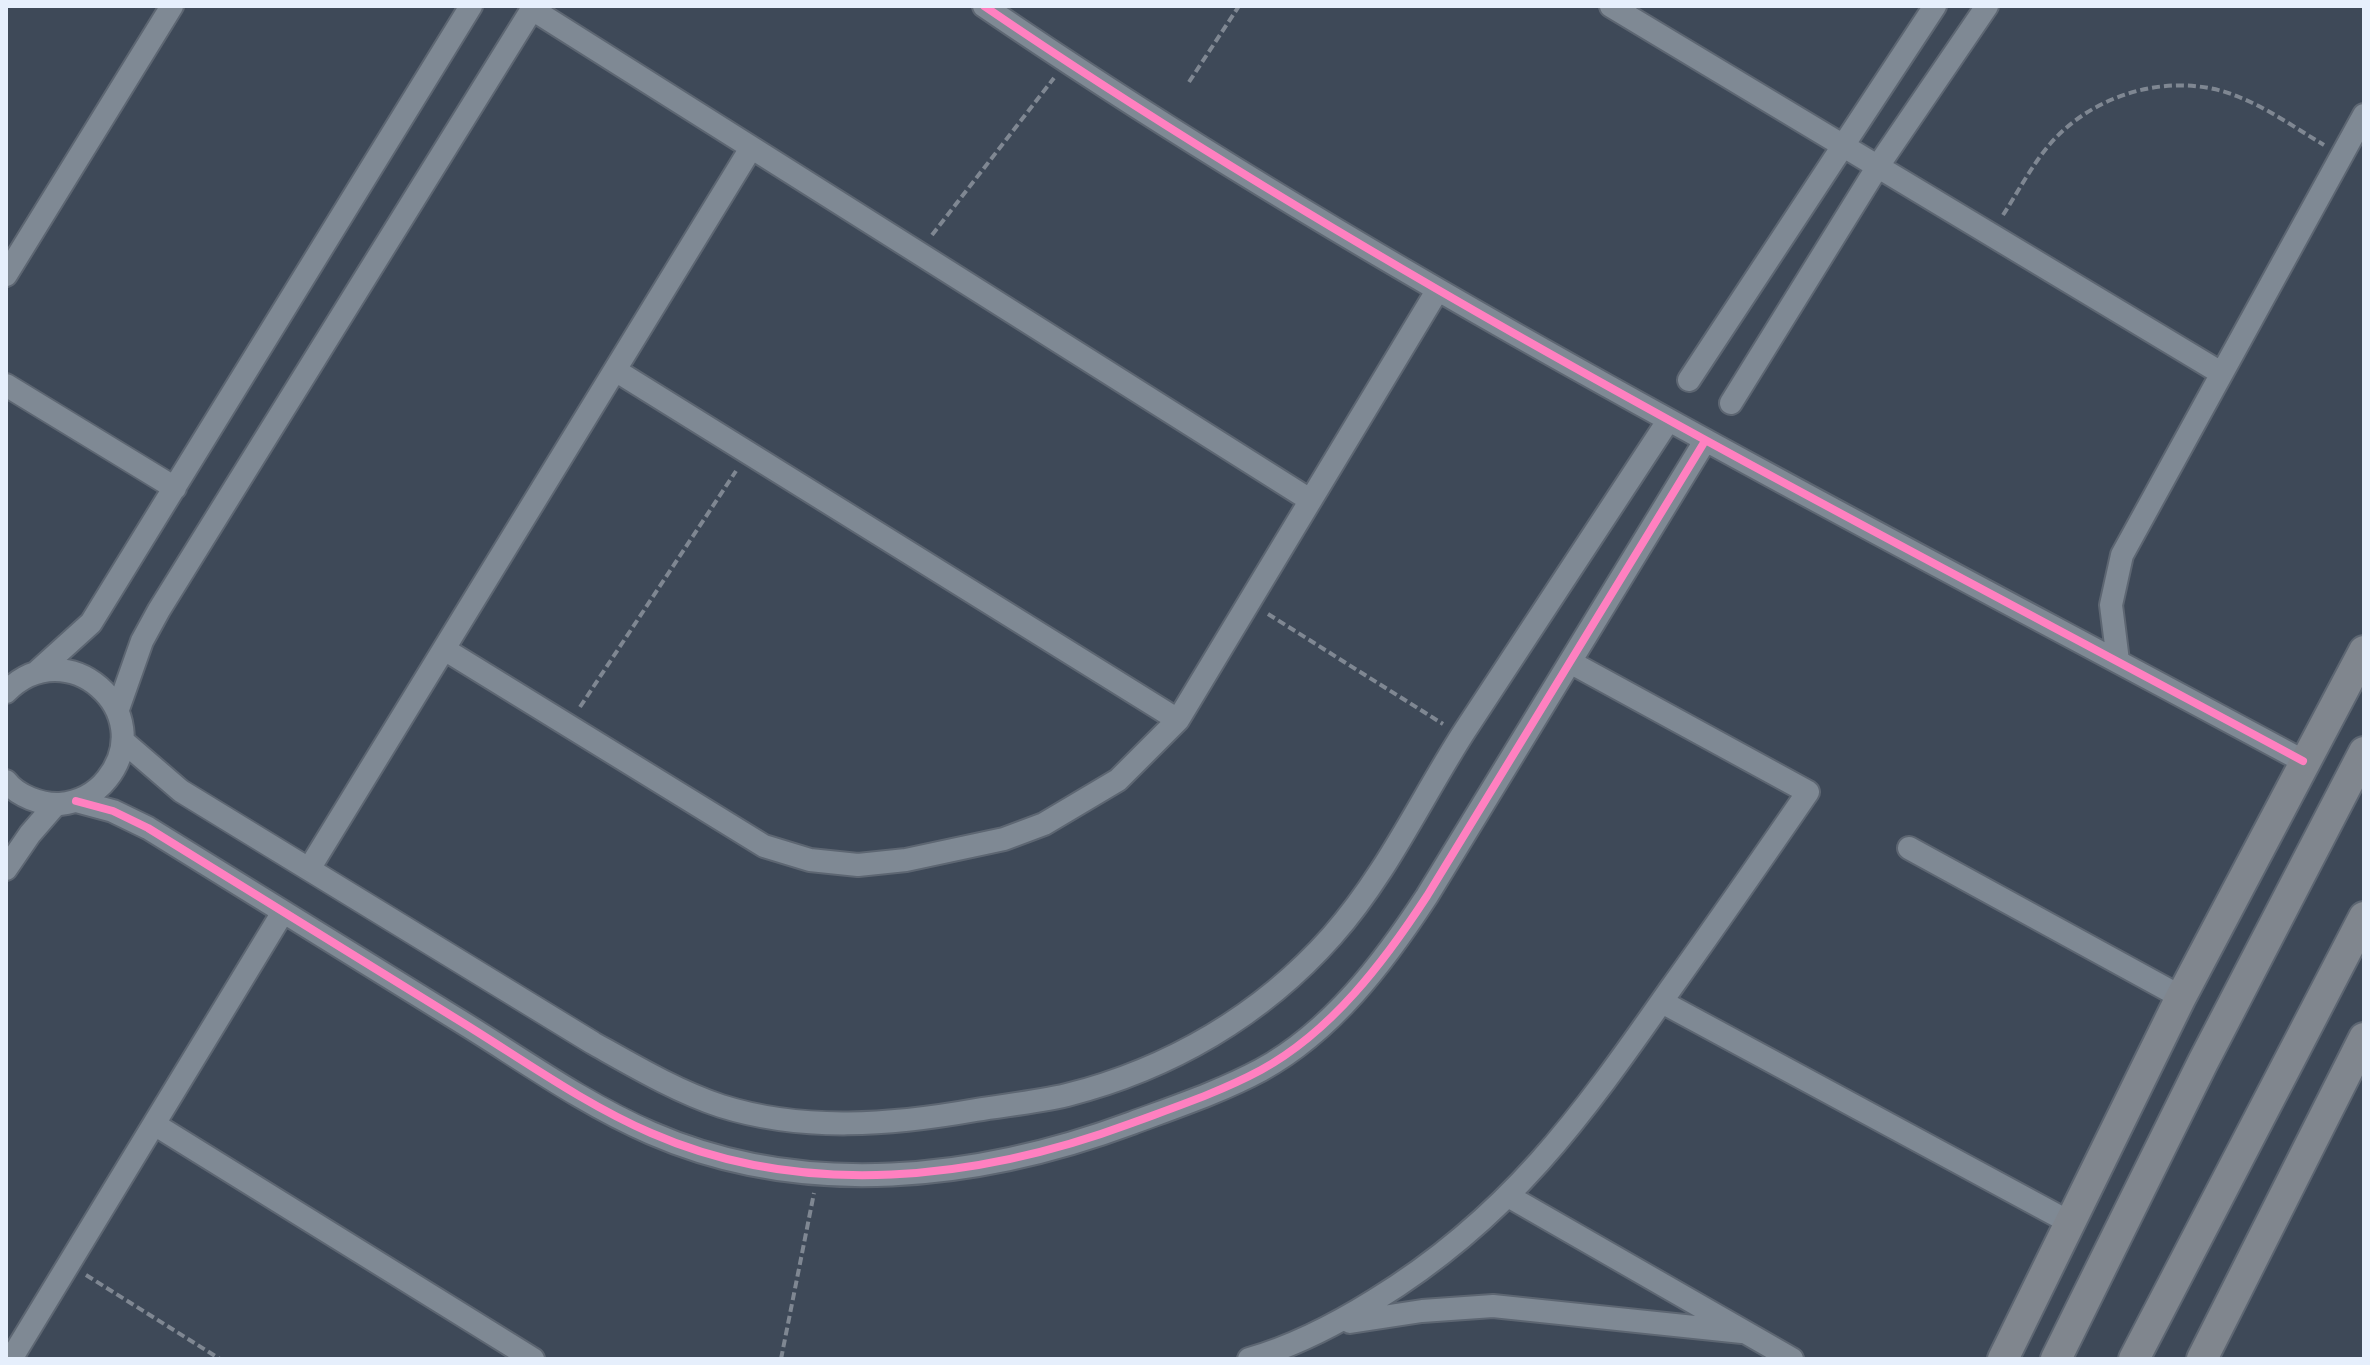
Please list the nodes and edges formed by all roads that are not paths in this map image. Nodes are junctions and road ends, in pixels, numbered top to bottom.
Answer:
1 (172, 6) edge
2 (471, 6) edge
3 (984, 6) edge
4 (1935, 6) edge
5 (1987, 6) edge
6 (533, 8) edge
7 (1625, 10) edge
8 (2364, 115) edge
9 (1846, 147) junction
10 (751, 148) junction
11 (1878, 166) junction
12 (6, 275) edge
13 (1437, 291) junction
14 (615, 370) junction
15 (2221, 373) junction
16 (1689, 380) dead end
17 (6, 385) edge
18 (1731, 403) dead end
19 (1668, 421) junction
20 (1705, 441) junction
21 (175, 488) junction
22 (1310, 500) junction
23 (444, 649) junction
24 (2364, 651) edge
25 (2118, 661) junction
26 (1570, 662) junction
27 (38, 671) junction
28 (10, 683) edge
29 (118, 709) junction
30 (1178, 720) junction
31 (123, 741) junction
32 (2364, 752) edge
33 (2303, 761) junction
34 (6, 781) edge
35 (66, 803) junction
36 (1909, 848) dead end
37 (6, 869) edge
38 (309, 869) junction
39 (283, 912) junction
40 (2364, 917) edge
41 (2181, 997) junction
42 (1662, 1002) junction
43 (2364, 1038) edge
44 (154, 1124) junction
45 (1510, 1197) junction
46 (2069, 1222) junction
47 (1338, 1323) junction
48 (1742, 1332) junction
49 (497, 1350) edge
50 (11, 1359) edge
51 (533, 1359) edge
52 (1249, 1359) edge
53 (1792, 1359) edge
54 (2003, 1359) edge
55 (2056, 1359) edge
56 (2134, 1359) edge
57 (2202, 1359) edge

1 - 12 street
2 - 21 street
3 - 13 street
4 - 9 street
5 - 11 street
6 - 10 street
6 - 29 street
7 - 9 street
8 - 15 street
9 - 11 street
9 - 16 street
10 - 14 street
10 - 22 street
11 - 15 street
11 - 18 street
13 - 19 street
13 - 22 street
14 - 23 street
14 - 30 street
15 - 25 street
17 - 21 street
19 - 20 street
19 - 38 street
20 - 25 street
20 - 26 street
21 - 27 street
22 - 30 street
23 - 30 street
23 - 38 street
24 - 33 main road
25 - 33 street
26 - 39 street
26 - 42 street
27 - 28 street
27 - 29 street
29 - 31 street
31 - 35 street
31 - 38 street
32 - 55 main road
33 - 41 main road
34 - 35 street
35 - 37 street
35 - 39 street
36 - 41 street
39 - 44 street
40 - 56 main road
41 - 46 main road
42 - 45 street
42 - 46 street
43 - 57 main road
44 - 49 street
44 - 50 street
45 - 47 street
45 - 48 street
46 - 54 main road
47 - 48 street
47 - 52 street
48 - 53 street
49 - 51 street

